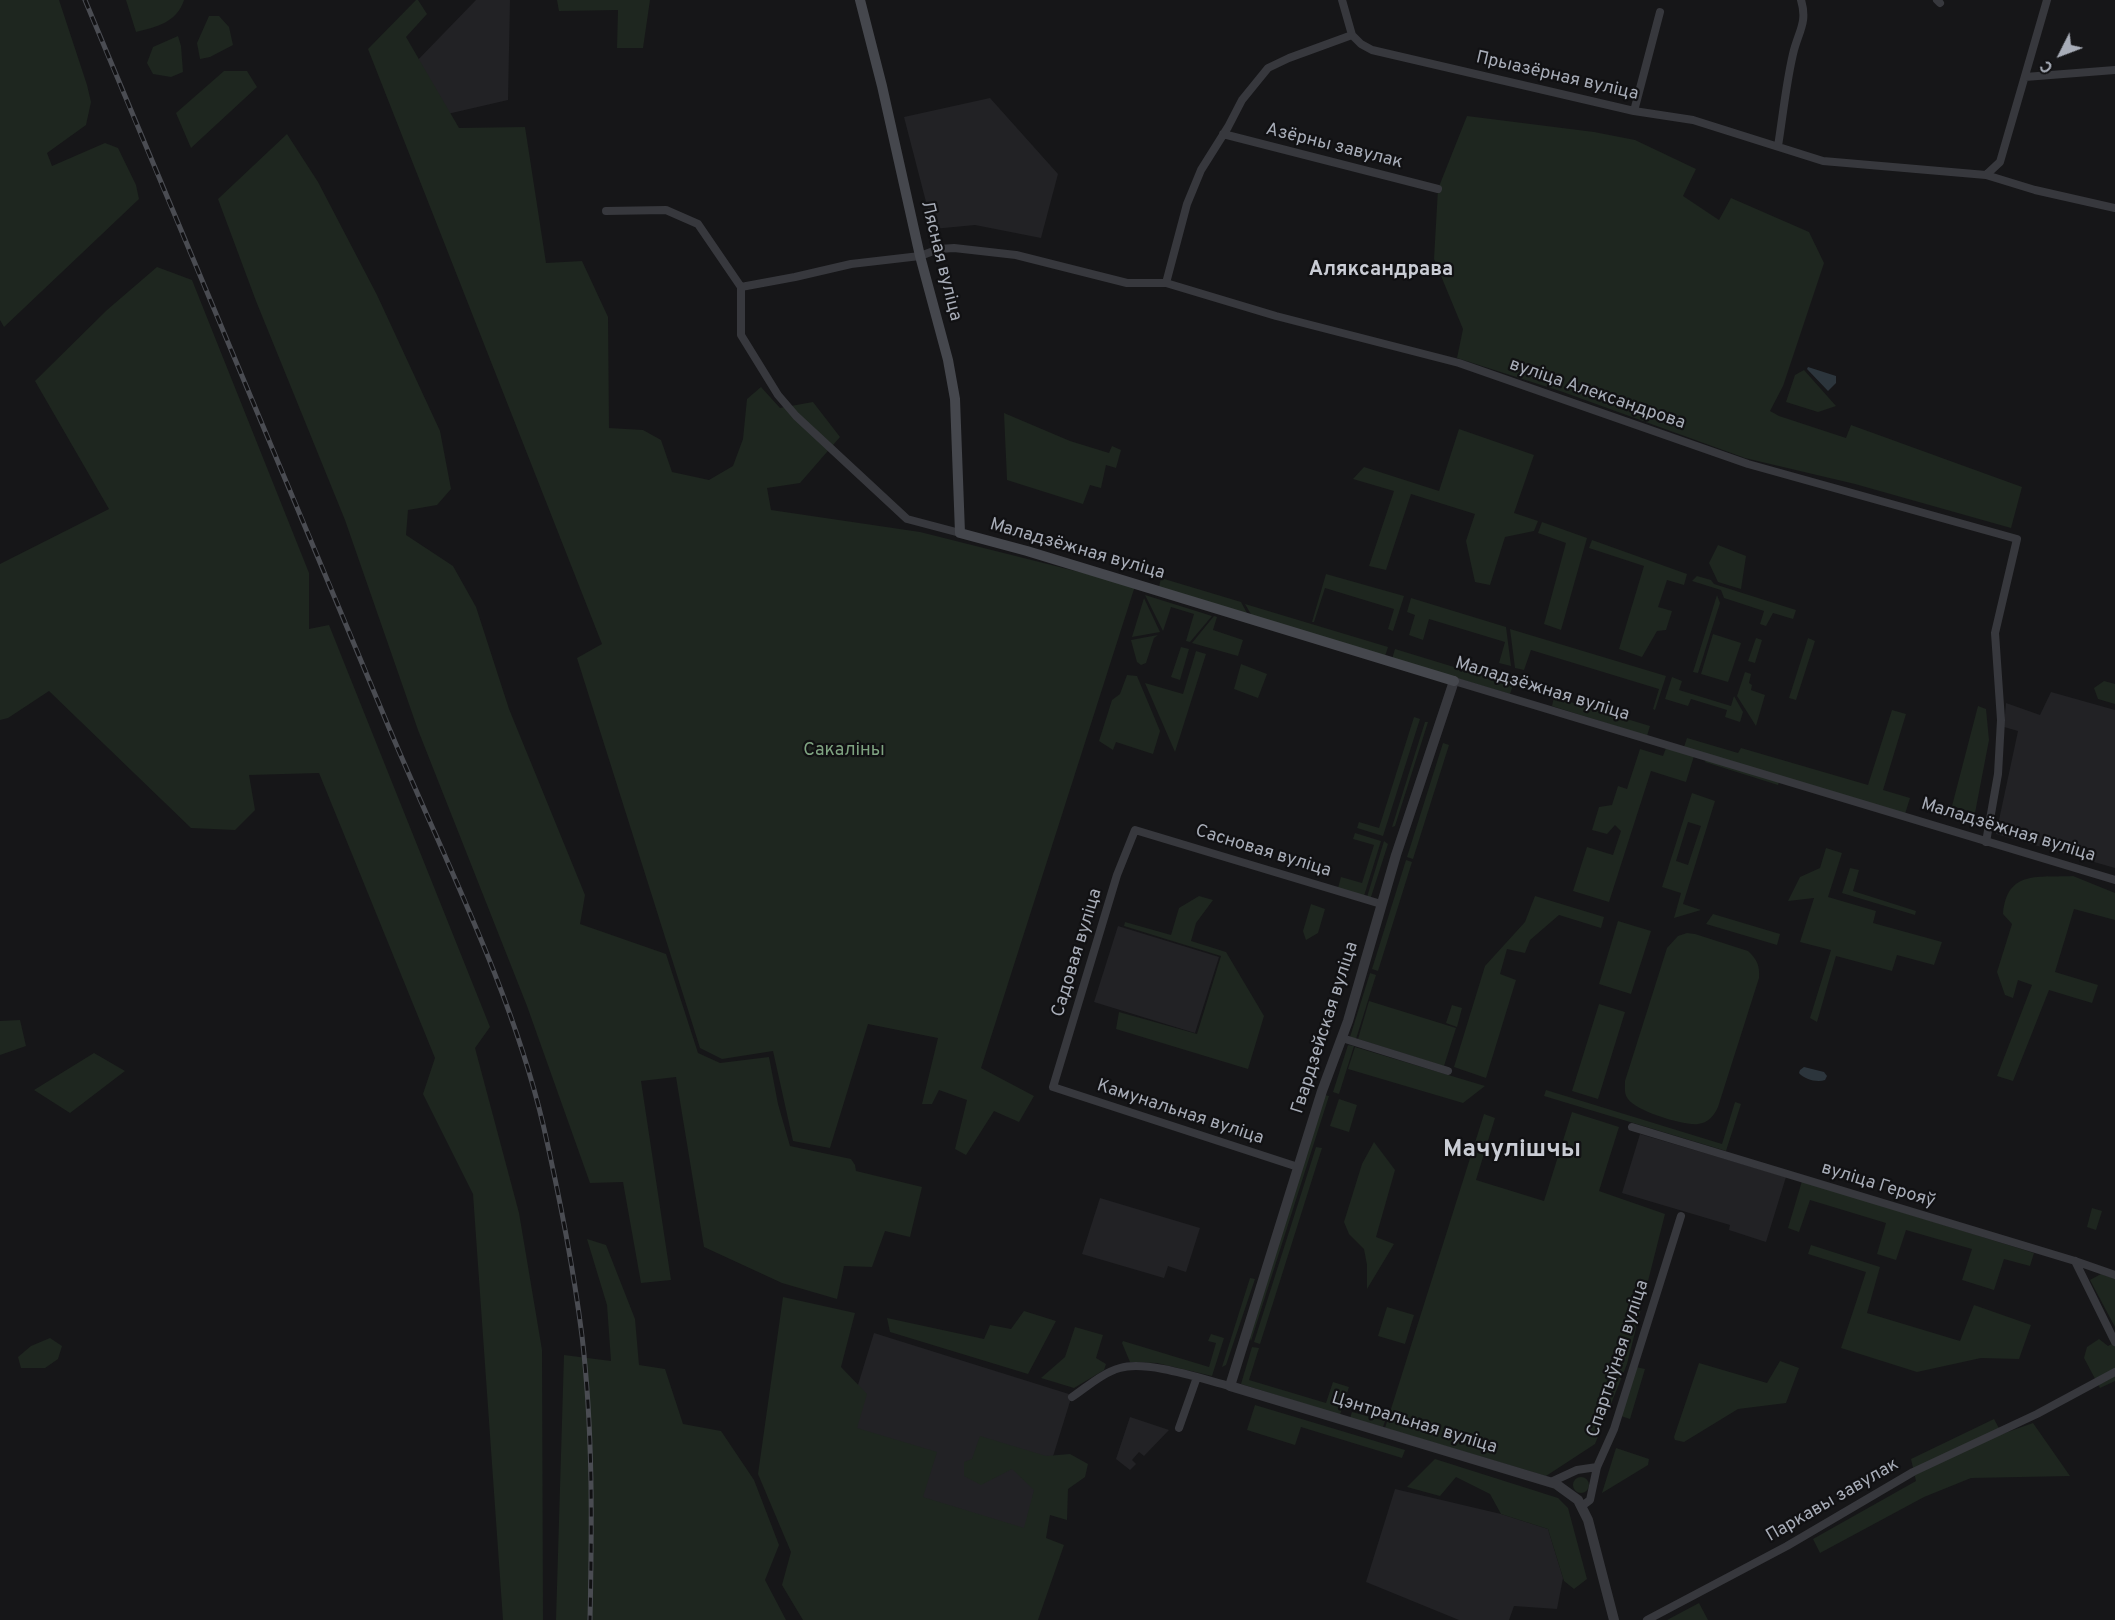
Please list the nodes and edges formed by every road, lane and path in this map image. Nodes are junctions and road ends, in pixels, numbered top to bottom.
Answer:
1 (860, 0) edge
2 (1342, 0) edge
3 (1801, 0) edge
4 (2047, 0) edge
5 (1660, 12) dead end
6 (1352, 35) junction
7 (2115, 70) edge
8 (2025, 77) junction
9 (1634, 111) junction
10 (1223, 135) junction
11 (1778, 146) junction
12 (1986, 175) junction
13 (1438, 189) dead end
14 (2115, 208) edge
15 (606, 211) dead end
16 (920, 256) junction
17 (1166, 283) junction
18 (741, 287) junction
19 (960, 533) junction
20 (1454, 681) junction
21 (1135, 830) joint
22 (1986, 842) junction
23 (2115, 880) edge
24 (1382, 904) junction
25 (1342, 1038) junction
26 (1448, 1071) dead end
27 (1053, 1087) joint
28 (1632, 1127) dead end
29 (1298, 1167) junction
30 (1681, 1216) dead end
31 (2075, 1261) junction
32 (2115, 1275) edge
33 (2115, 1342) edge
34 (2115, 1372) edge
35 (1197, 1377) junction
36 (1230, 1386) junction
37 (1072, 1396) dead end
38 (1179, 1428) dead end
39 (1597, 1467) junction
40 (1551, 1482) junction
41 (1582, 1506) junction
42 (1614, 1620) edge
43 (1647, 1620) edge

1 - 16 main road, Лясная вуліца
2 - 6 street
3 - 11 street
4 - 8 street
5 - 9 street
6 - 9 street, Прыазёрная вуліца
6 - 10 street
7 - 8 street
8 - 12 street
9 - 11 street, Прыазёрная вуліца
10 - 13 street, Азёрны завулак
10 - 17 street
11 - 12 street, Прыазёрная вуліца
12 - 14 street, Прыазёрная вуліца
15 - 18 street
16 - 17 street, вуліца Александрова
16 - 18 street, вуліца Александрова
16 - 19 main road, Лясная вуліца
17 - 22 street, вуліца Александрова
18 - 19 street
19 - 20 main road, Маладзёжная вуліца
20 - 22 street, Маладзёжная вуліца
20 - 24 street, Гвардзейская вуліца
21 - 24 street, Сасновая вуліца
21 - 27 street, Садовая вуліца
22 - 23 street, Маладзёжная вуліца
24 - 25 street, Гвардзейская вуліца
25 - 26 street
25 - 29 street, Гвардзейская вуліца
27 - 29 street, Камунальная вуліца
28 - 31 street, вуліца Герояў
29 - 36 street, Гвардзейская вуліца
30 - 39 street, Спартыўная вуліца
31 - 32 street, вуліца Герояў
31 - 33 street
34 - 43 street, Паркавы завулак
35 - 36 street
35 - 37 street
35 - 38 street
36 - 40 street, Цэнтральная вуліца
39 - 40 street
39 - 41 street, Спартыўная вуліца
40 - 41 street, Цэнтральная вуліца
41 - 42 street

